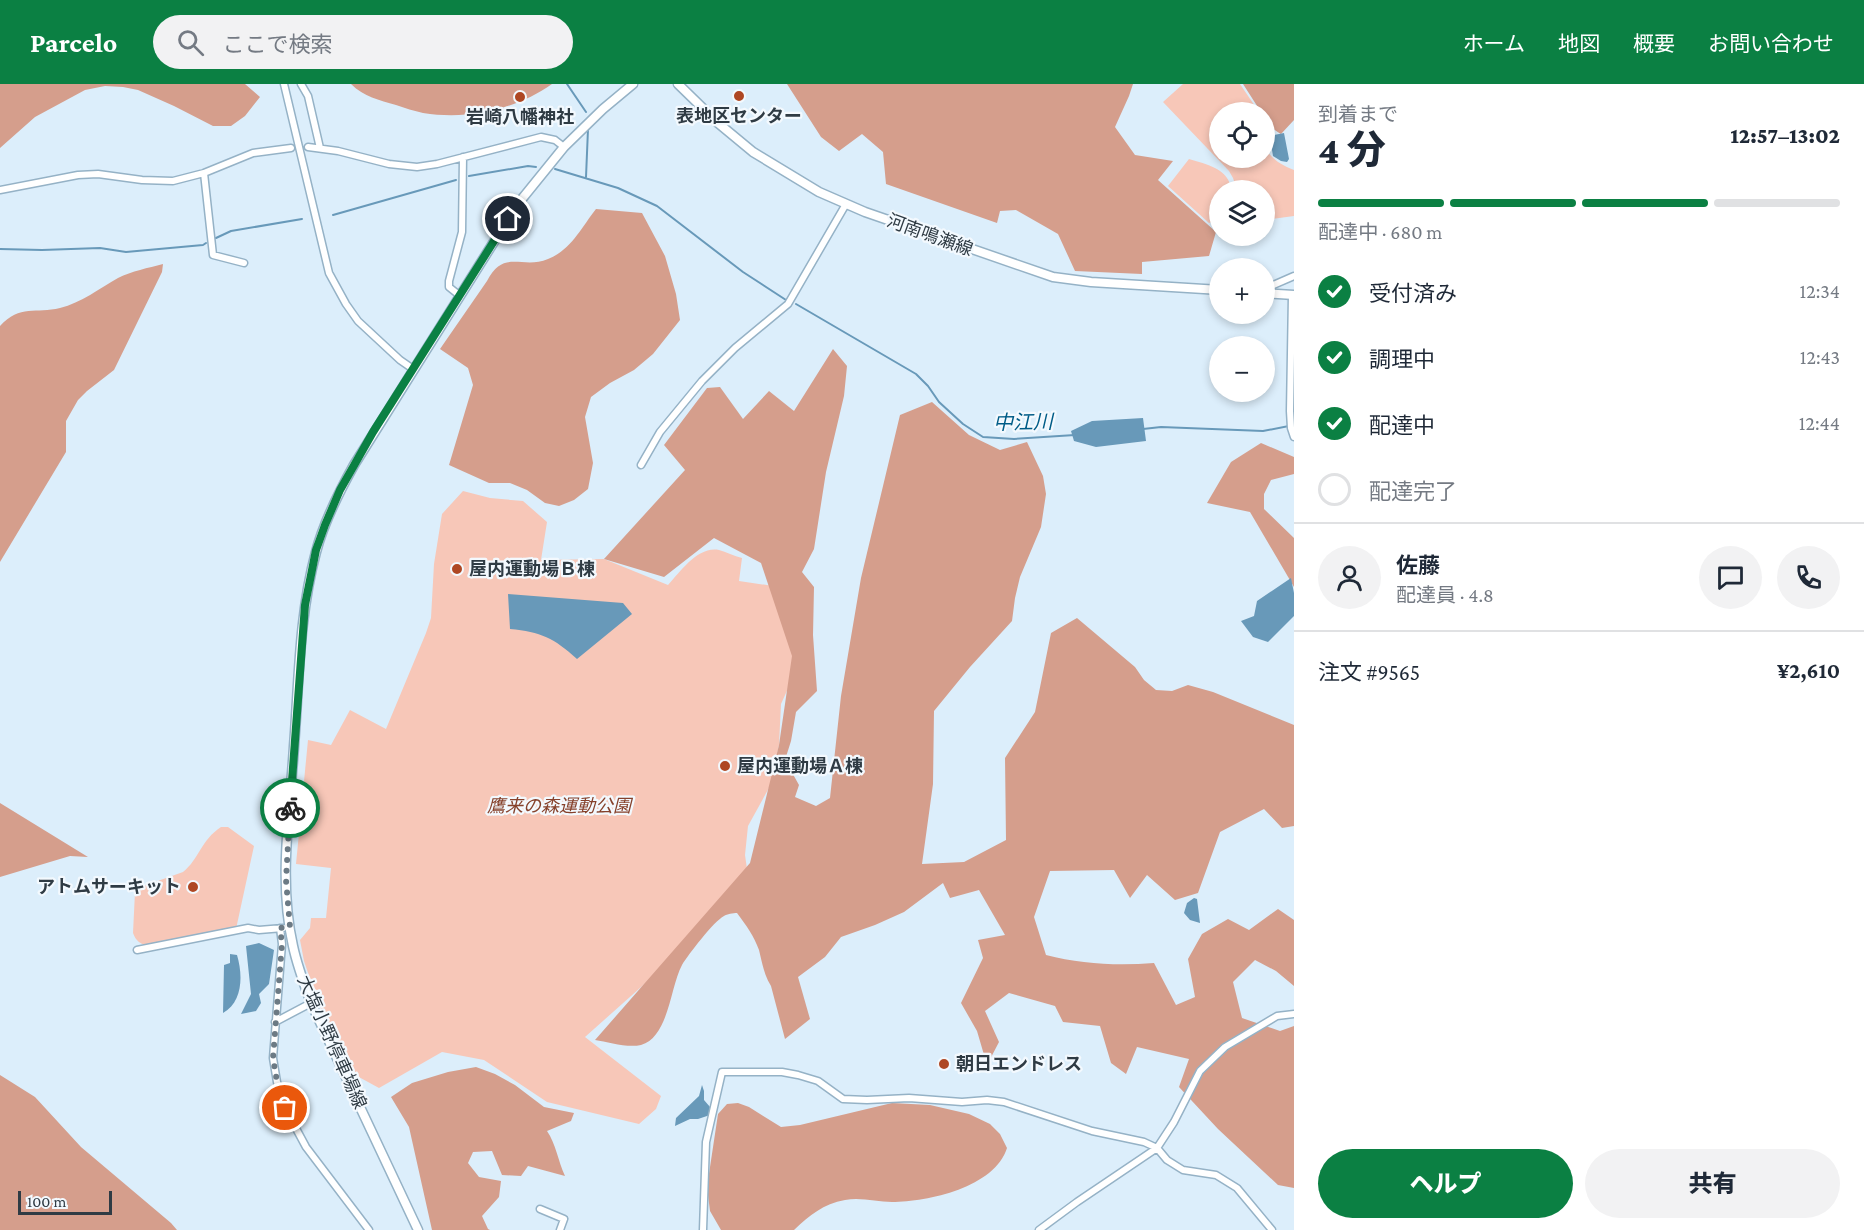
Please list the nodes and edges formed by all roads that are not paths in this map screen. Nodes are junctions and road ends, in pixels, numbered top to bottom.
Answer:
1 (284, 84) edge
2 (301, 84) edge
3 (633, 84) edge
4 (678, 84) edge
5 (308, 147) dead end
6 (564, 147) junction
7 (291, 148) dead end
8 (320, 148) junction
9 (463, 157) junction
10 (204, 173) junction
11 (0, 189) edge
12 (846, 204) junction
13 (244, 263) dead end
14 (1294, 276) edge
15 (1275, 286) edge
16 (1209, 289) edge
17 (1275, 293) edge
18 (459, 295) junction
19 (1293, 295) edge
20 (413, 369) junction
21 (1294, 437) edge
22 (641, 465) dead end
23 (290, 927) junction
24 (280, 928) junction
25 (137, 950) dead end
26 (311, 1003) junction
27 (1294, 1014) edge
28 (275, 1022) junction
29 (1157, 1148) junction
30 (540, 1209) dead end
31 (562, 1229) edge
32 (369, 1230) edge
33 (418, 1230) edge
34 (703, 1230) edge
35 (1039, 1230) edge
36 (1272, 1230) edge

1 - 20 street
2 - 8 street
3 - 6 main road, 大塩小野停車場線
4 - 12 main road, 河南鳴瀬線
5 - 8 street
6 - 9 street
6 - 18 main road, 大塩小野停車場線
7 - 10 street
8 - 9 street
9 - 18 street
10 - 11 street
10 - 13 street
12 - 16 main road, 河南鳴瀬線
12 - 22 street
14 - 15 street
17 - 19 main road
18 - 20 main road, 大塩小野停車場線
19 - 21 street
20 - 23 main road, 大塩小野停車場線
23 - 24 street
23 - 26 main road, 大塩小野停車場線
24 - 25 street
24 - 28 street
26 - 28 street
26 - 33 main road, 大塩小野停車場線
27 - 29 street
28 - 32 street
29 - 34 street
29 - 35 street
29 - 36 street
30 - 31 street

